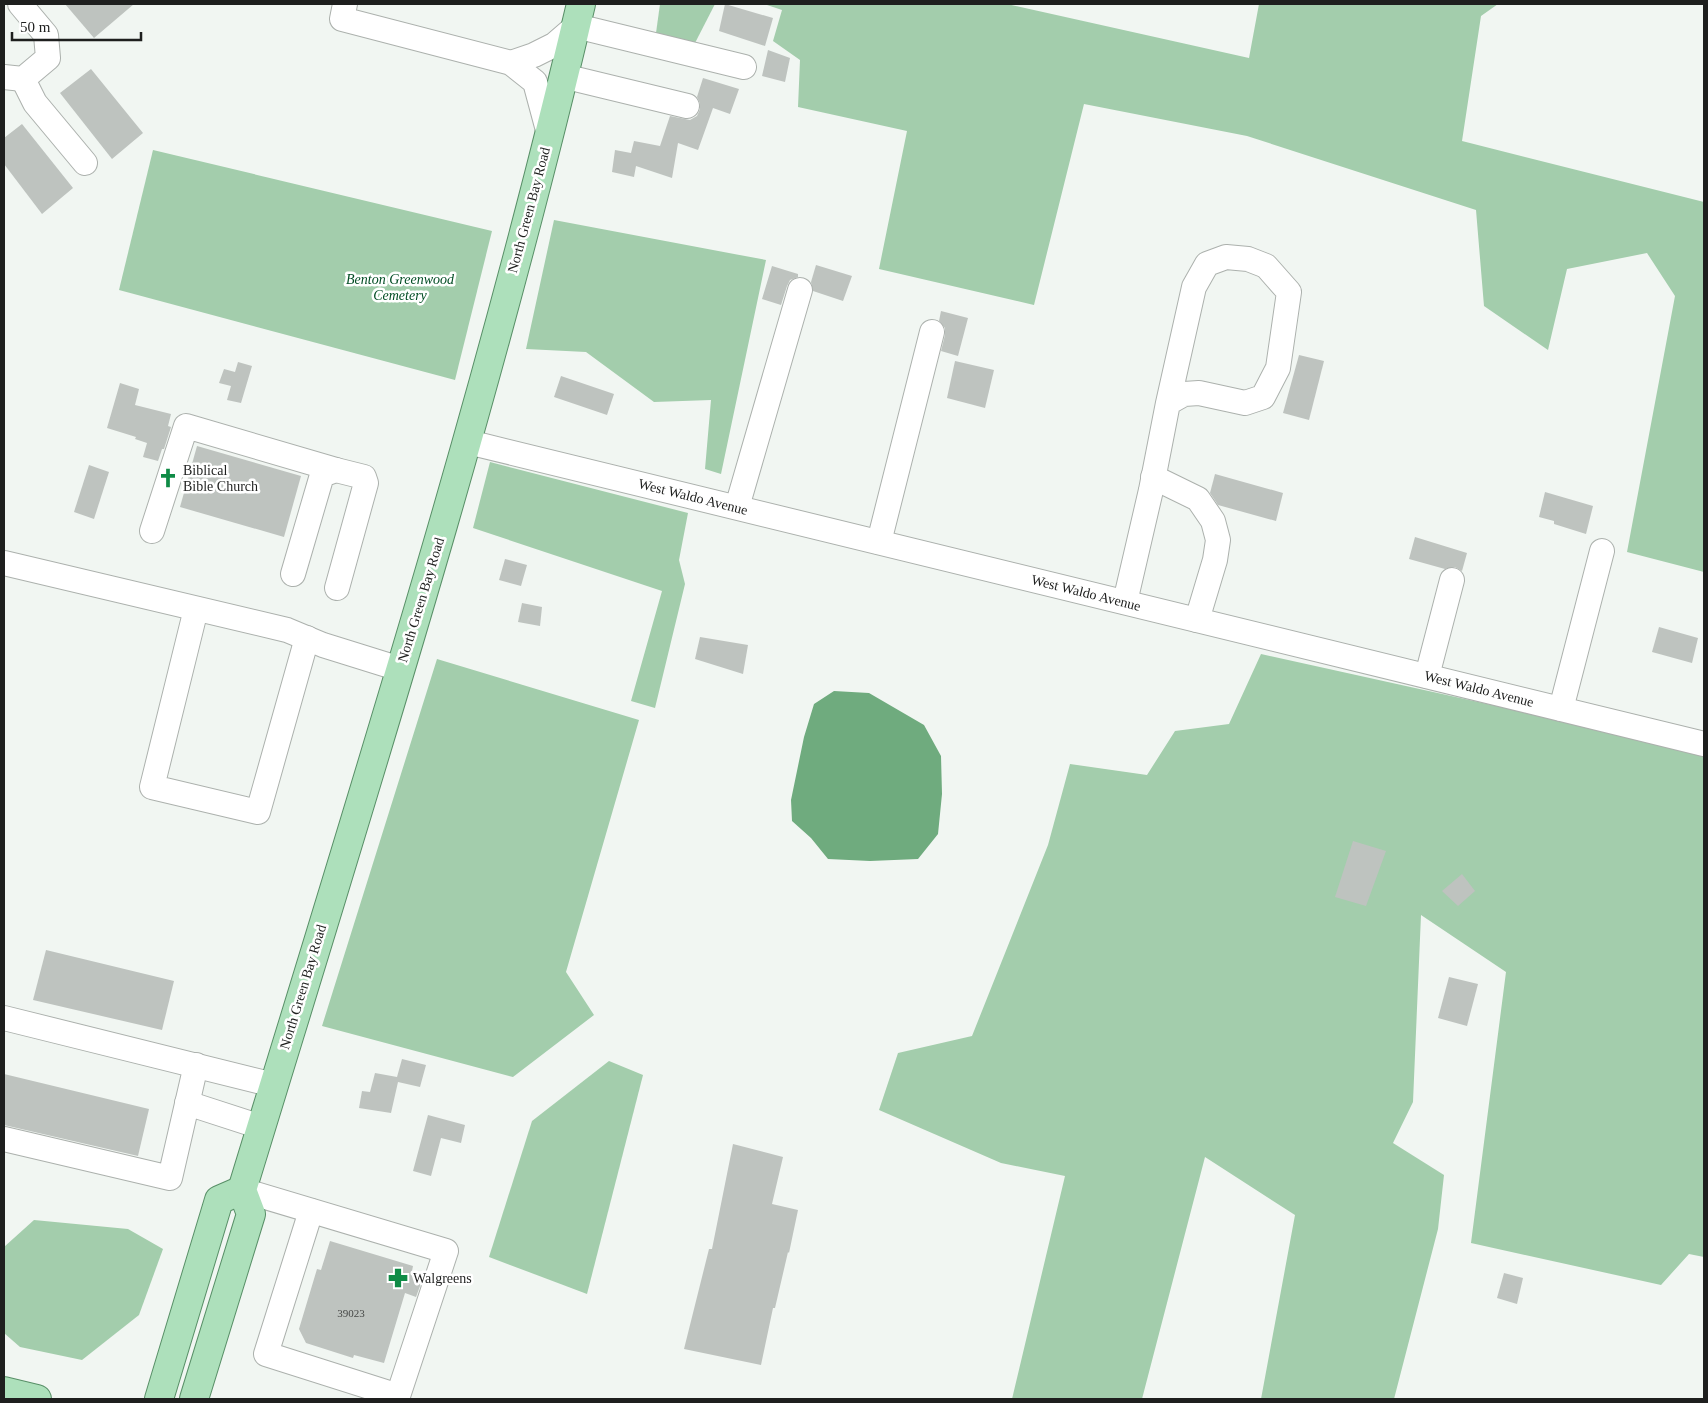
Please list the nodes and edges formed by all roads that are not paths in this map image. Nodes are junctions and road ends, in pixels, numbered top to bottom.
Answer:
1 (345, 4) edge
2 (26, 6) edge
3 (578, 15) edge
4 (511, 63) junction
5 (744, 67) dead end
6 (563, 76) junction
7 (13, 78) edge
8 (687, 106) dead end
9 (549, 134) junction
10 (85, 163) dead end
11 (800, 290) dead end
12 (932, 332) dead end
13 (1168, 404) junction
14 (468, 442) junction
15 (336, 470) junction
16 (1153, 477) junction
17 (737, 508) junction
18 (152, 530) dead end
19 (879, 542) junction
20 (1602, 551) dead end
21 (4, 563) edge
22 (293, 574) dead end
23 (1452, 580) dead end
24 (337, 588) dead end
25 (1125, 602) junction
26 (196, 609) junction
27 (1197, 620) junction
28 (307, 638) junction
29 (400, 669) junction
30 (1427, 676) junction
31 (1561, 709) junction
32 (1704, 744) edge
33 (4, 1018) edge
34 (196, 1065) junction
35 (274, 1085) junction
36 (187, 1103) junction
37 (261, 1127) junction
38 (4, 1139) edge
39 (242, 1190) junction
40 (311, 1211) junction
41 (4, 1391) edge
42 (398, 1398) edge
43 (33, 1399) edge
44 (159, 1399) edge
45 (194, 1399) edge

1 - 4 street
2 - 7 street
3 - 4 street
3 - 5 street
3 - 6 main road, North Green Bay Road
4 - 9 street
6 - 8 street
6 - 9 main road, North Green Bay Road
7 - 10 street
9 - 14 main road, North Green Bay Road
11 - 17 street
12 - 19 street
13 - 13 street
13 - 16 street
14 - 17 street, West Waldo Avenue
14 - 29 main road, North Green Bay Road
15 - 18 street
15 - 22 street
15 - 24 street
16 - 25 street
16 - 27 street
17 - 19 street, West Waldo Avenue
19 - 25 street, West Waldo Avenue
20 - 31 street
21 - 26 street
23 - 30 street
25 - 27 street, West Waldo Avenue
26 - 28 street
26 - 28 street
27 - 30 street, West Waldo Avenue
28 - 29 street
29 - 35 main road, North Green Bay Road
30 - 31 street, West Waldo Avenue
31 - 32 street, West Waldo Avenue
33 - 34 street
34 - 35 street
34 - 36 street
35 - 37 main road, North Green Bay Road
36 - 37 street
36 - 38 street
37 - 39 main road, North Green Bay Road
39 - 40 street
39 - 44 main road
39 - 45 main road
40 - 42 street
40 - 42 street
41 - 43 main road

